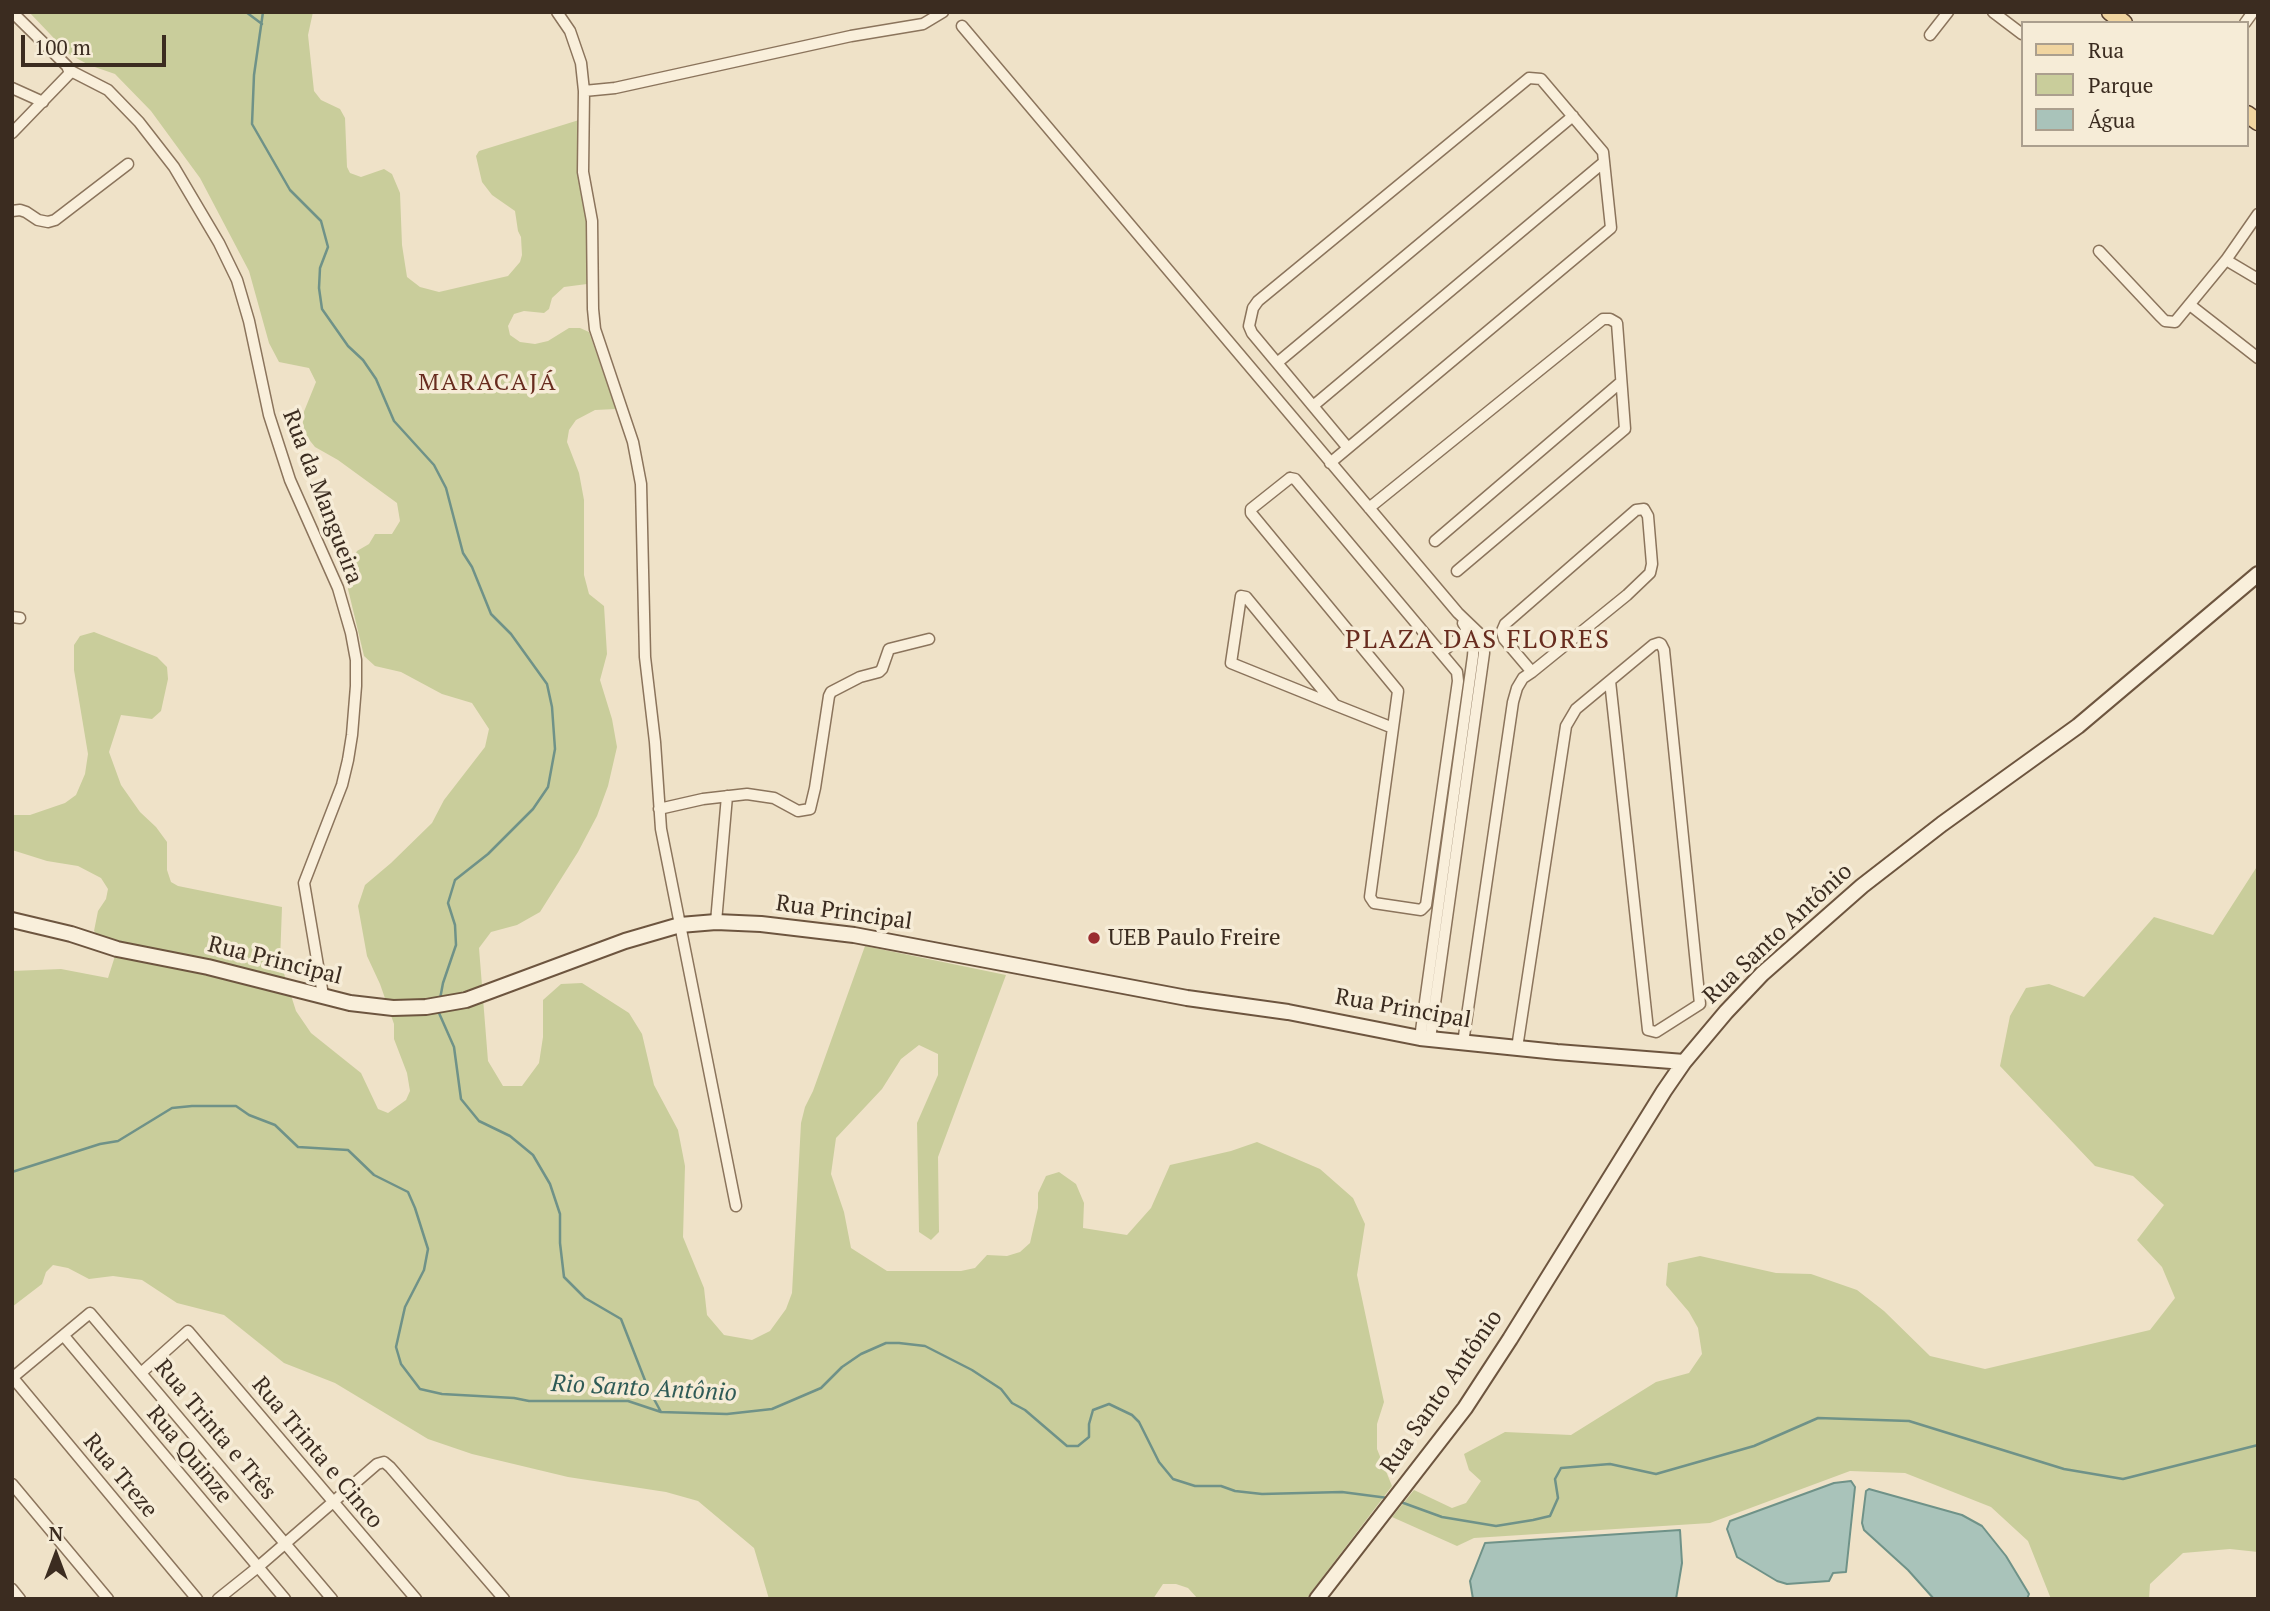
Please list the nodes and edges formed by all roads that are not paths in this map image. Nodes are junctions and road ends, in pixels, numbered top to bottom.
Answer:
1 (12, 12) edge
2 (557, 12) edge
3 (1948, 12) edge
4 (1993, 12) edge
5 (938, 14) edge
6 (962, 26) dead end
7 (2022, 34) edge
8 (1930, 35) dead end
9 (69, 70) junction
10 (12, 88) edge
11 (584, 91) junction
12 (43, 103) junction
13 (1573, 116) junction
14 (12, 133) edge
15 (1604, 162) junction
16 (128, 164) dead end
17 (12, 211) edge
18 (2258, 214) edge
19 (2099, 251) dead end
20 (2226, 260) junction
21 (2258, 279) edge
22 (2189, 305) junction
23 (2258, 358) edge
24 (1277, 363) junction
25 (1621, 382) junction
26 (1313, 406) junction
27 (1348, 448) junction
28 (1330, 463) junction
29 (1369, 508) junction
30 (1435, 541) dead end
31 (1457, 571) dead end
32 (2258, 574) edge
33 (1470, 629) junction
34 (929, 639) dead end
35 (1441, 653) junction
36 (1532, 672) junction
37 (1610, 681) junction
38 (1335, 705) junction
39 (1393, 728) junction
40 (727, 796) junction
41 (659, 809) junction
42 (12, 920) edge
43 (716, 922) junction
44 (680, 925) junction
45 (323, 995) junction
46 (1425, 1038) junction
47 (1463, 1043) junction
48 (1517, 1048) junction
49 (1684, 1062) junction
50 (736, 1206) dead end
51 (64, 1336) junction
52 (141, 1373) junction
53 (13, 1378) edge
54 (12, 1484) edge
55 (334, 1502) junction
56 (286, 1544) junction
57 (258, 1567) junction
58 (12, 1589) edge
59 (20, 1599) edge
60 (108, 1599) edge
61 (197, 1599) edge
62 (218, 1599) edge
63 (285, 1599) edge
64 (332, 1599) edge
65 (416, 1599) edge
66 (504, 1599) edge
67 (1317, 1599) edge

1 - 9 street, Rua da Mangueira
2 - 11 street
3 - 8 street
4 - 7 street
5 - 11 street
6 - 28 street
9 - 12 street
9 - 45 street, Rua da Mangueira
10 - 12 street
11 - 41 street
12 - 14 street
13 - 15 street
13 - 24 street
13 - 24 street
15 - 26 street
15 - 27 street
16 - 17 street
18 - 20 street
19 - 22 street
20 - 21 street
20 - 22 street
22 - 23 street
24 - 26 street
25 - 29 street
25 - 30 street
25 - 31 street
26 - 27 street
27 - 28 street
28 - 29 street
29 - 33 street
32 - 49 street, Rua Santo Antônio
33 - 35 street
33 - 46 street
34 - 40 street
35 - 39 street
35 - 39 street
36 - 36 street
36 - 47 street
37 - 37 street
37 - 48 street
38 - 38 street
38 - 39 street
40 - 41 street
40 - 43 street
41 - 44 street
42 - 45 street, Rua Principal
43 - 44 street, Rua Principal
43 - 46 street, Rua Principal
44 - 45 street, Rua Principal
44 - 50 street
46 - 47 street, Rua Principal
47 - 48 street, Rua Principal
48 - 49 street, Rua Principal
49 - 67 street, Rua Santo Antônio
51 - 52 street, Rua Trinta e Três
51 - 53 street
51 - 57 street, Rua Quinze
52 - 55 street, Rua Trinta e Cinco
52 - 56 street, Rua Trinta e Três
53 - 61 street, Rua Treze
54 - 60 street
55 - 56 street
55 - 65 street, Rua Trinta e Cinco
55 - 66 street
56 - 57 street
56 - 64 street, Rua Trinta e Três
57 - 62 street
57 - 63 street, Rua Quinze
58 - 59 street

